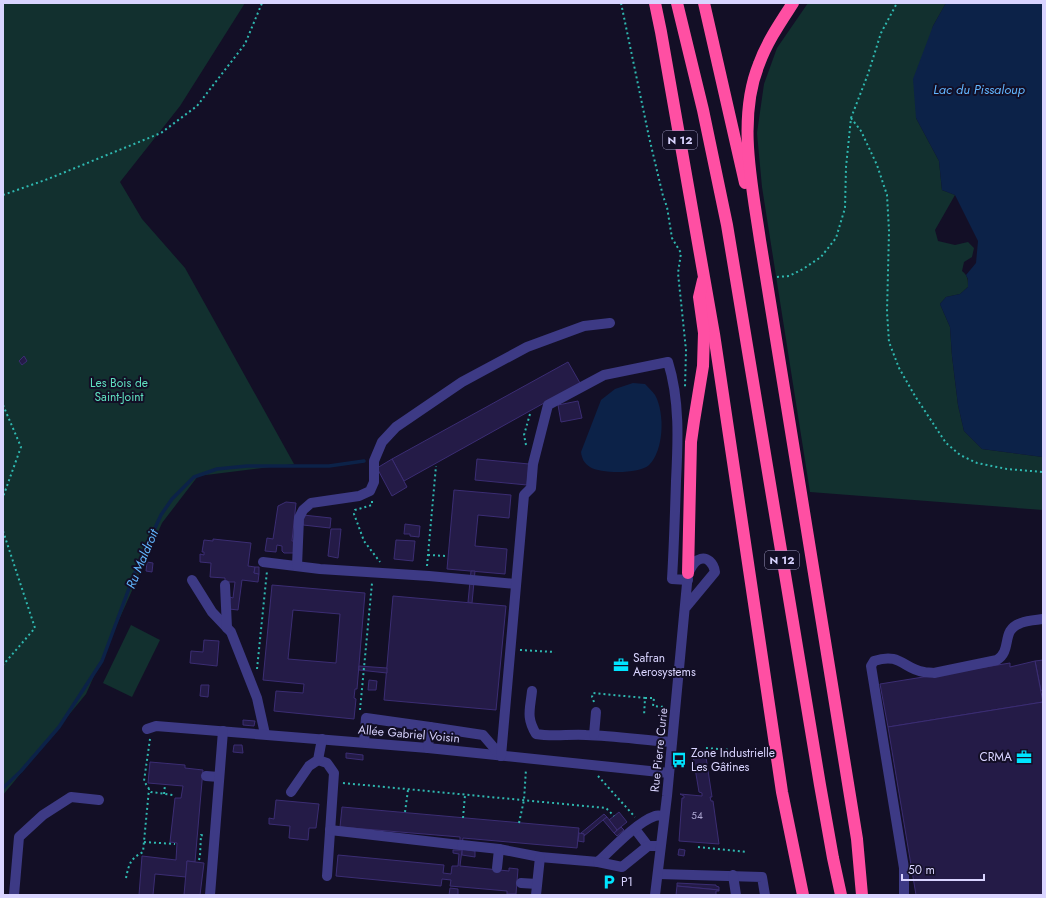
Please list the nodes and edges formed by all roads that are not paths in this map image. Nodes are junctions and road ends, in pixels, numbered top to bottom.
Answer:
1 (655, 3) edge
2 (677, 3) edge
3 (704, 3) edge
4 (793, 3) edge
5 (760, 240) junction
6 (704, 277) junction
7 (610, 323) dead end
8 (266, 562) road end
9 (297, 566) junction
10 (688, 577) junction
11 (192, 580) dead end
12 (516, 584) junction
13 (224, 586) dead end
14 (686, 608) junction
15 (1043, 619) edge
16 (227, 628) junction
17 (532, 691) dead end
18 (596, 712) dead end
19 (430, 727) junction
20 (149, 729) road end
21 (223, 731) junction
22 (265, 734) junction
23 (594, 735) junction
24 (322, 739) junction
25 (364, 742) junction
26 (672, 742) junction
27 (428, 748) junction
28 (502, 756) junction
29 (318, 760) junction
30 (669, 774) junction
31 (206, 776) dead end
32 (219, 777) junction
33 (290, 792) dead end
34 (99, 800) dead end
35 (664, 816) junction
36 (638, 826) junction
37 (330, 830) junction
38 (856, 839) junction
39 (648, 846) junction
40 (660, 846) junction
41 (499, 849) junction
42 (540, 857) junction
43 (598, 862) junction
44 (497, 868) dead end
45 (658, 874) junction
46 (733, 875) junction
47 (327, 876) dead end
48 (521, 883) dead end
49 (537, 884) junction
50 (14, 895) edge
51 (210, 895) edge
52 (536, 895) edge
53 (655, 895) edge
54 (736, 895) edge
55 (765, 895) edge
56 (803, 895) edge
57 (841, 895) edge
58 (862, 895) edge
59 (870, 895) edge
60 (904, 895) edge

1 - 6 highway, N 12
2 - 57 highway, N 12
3 - 5 highway
4 - 5 highway
5 - 38 highway
6 - 10 highway
6 - 56 highway, N 12
7 - 9 street
8 - 9 street
9 - 12 street
10 - 12 street
10 - 14 street, Rue Pierre Curie
10 - 14 street
11 - 16 street
12 - 28 street
13 - 16 street
14 - 26 street, Rue Pierre Curie
15 - 60 street
16 - 22 street
17 - 23 street
18 - 23 street
19 - 25 street
19 - 27 street
19 - 28 street
20 - 21 street, Allée Gabriel Voisin
21 - 22 street, Allée Gabriel Voisin
21 - 32 street
22 - 24 street, Allée Gabriel Voisin
23 - 26 street
24 - 25 street, Allée Gabriel Voisin
24 - 29 street
25 - 27 street, Allée Gabriel Voisin
26 - 30 street, Rue Pierre Curie
27 - 28 street, Allée Gabriel Voisin
28 - 30 street, Allée Gabriel Voisin
29 - 33 street
29 - 37 street
30 - 35 street, Rue Pierre Curie
31 - 32 street
32 - 51 street
34 - 50 street
35 - 36 street
35 - 40 street, Rue Pierre Curie
36 - 39 street
36 - 43 street
37 - 41 street
37 - 47 street
38 - 58 highway
38 - 59 highway
39 - 40 street
39 - 43 street
40 - 45 street, Rue Pierre Curie
41 - 42 street
41 - 44 street
42 - 43 street
42 - 49 street
45 - 46 street
45 - 53 street, Rue Pierre Curie
46 - 54 street
46 - 55 street
48 - 49 street
49 - 52 street

